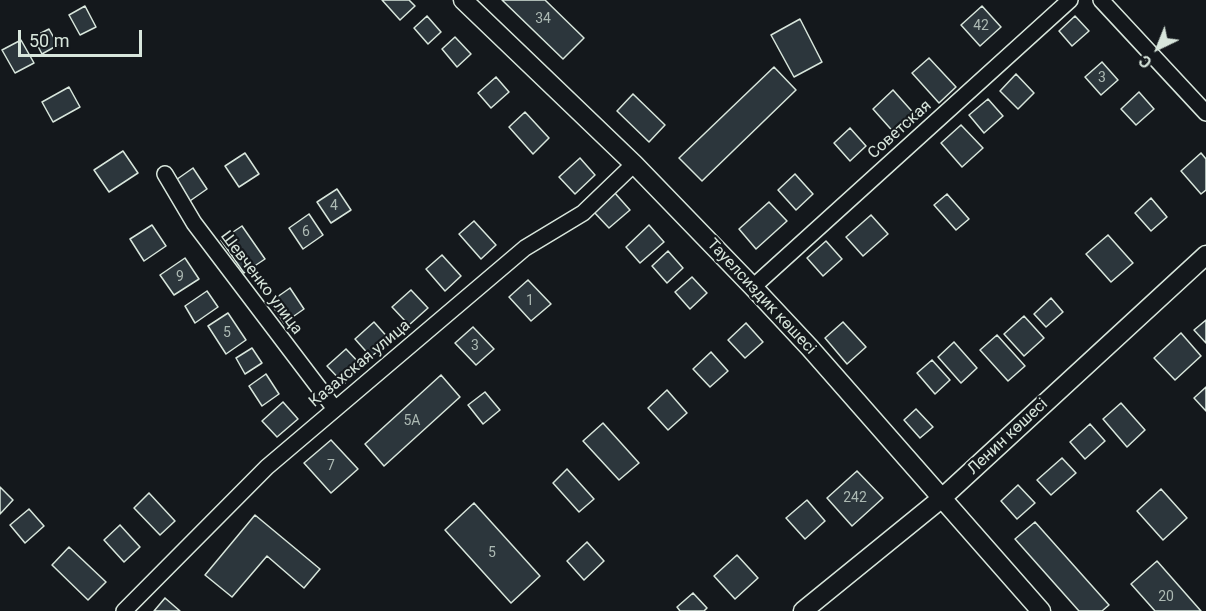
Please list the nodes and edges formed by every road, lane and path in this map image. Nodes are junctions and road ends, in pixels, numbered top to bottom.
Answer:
1 (463, 0) edge
2 (1070, 0) edge
3 (1101, 0) edge
4 (1206, 113) edge
5 (634, 164) junction
6 (165, 174) dead end
7 (1206, 255) edge
8 (753, 287) junction
9 (335, 409) junction
10 (942, 498) junction
11 (124, 611) edge
12 (803, 611) edge
13 (1041, 611) edge

1 - 5 street, Тауелсиздик көшесі
2 - 8 street, Советская
3 - 4 street
5 - 8 street, Тауелсиздик көшесі
5 - 9 street, Казахская улица
6 - 9 street, Шевченко улица
7 - 10 street, Ленин көшесі
8 - 10 street, Тауелсиздик көшесі
9 - 11 street, Казахская улица
10 - 12 street, Ленин көшесі
10 - 13 street, Тауелсиздик көшесі

